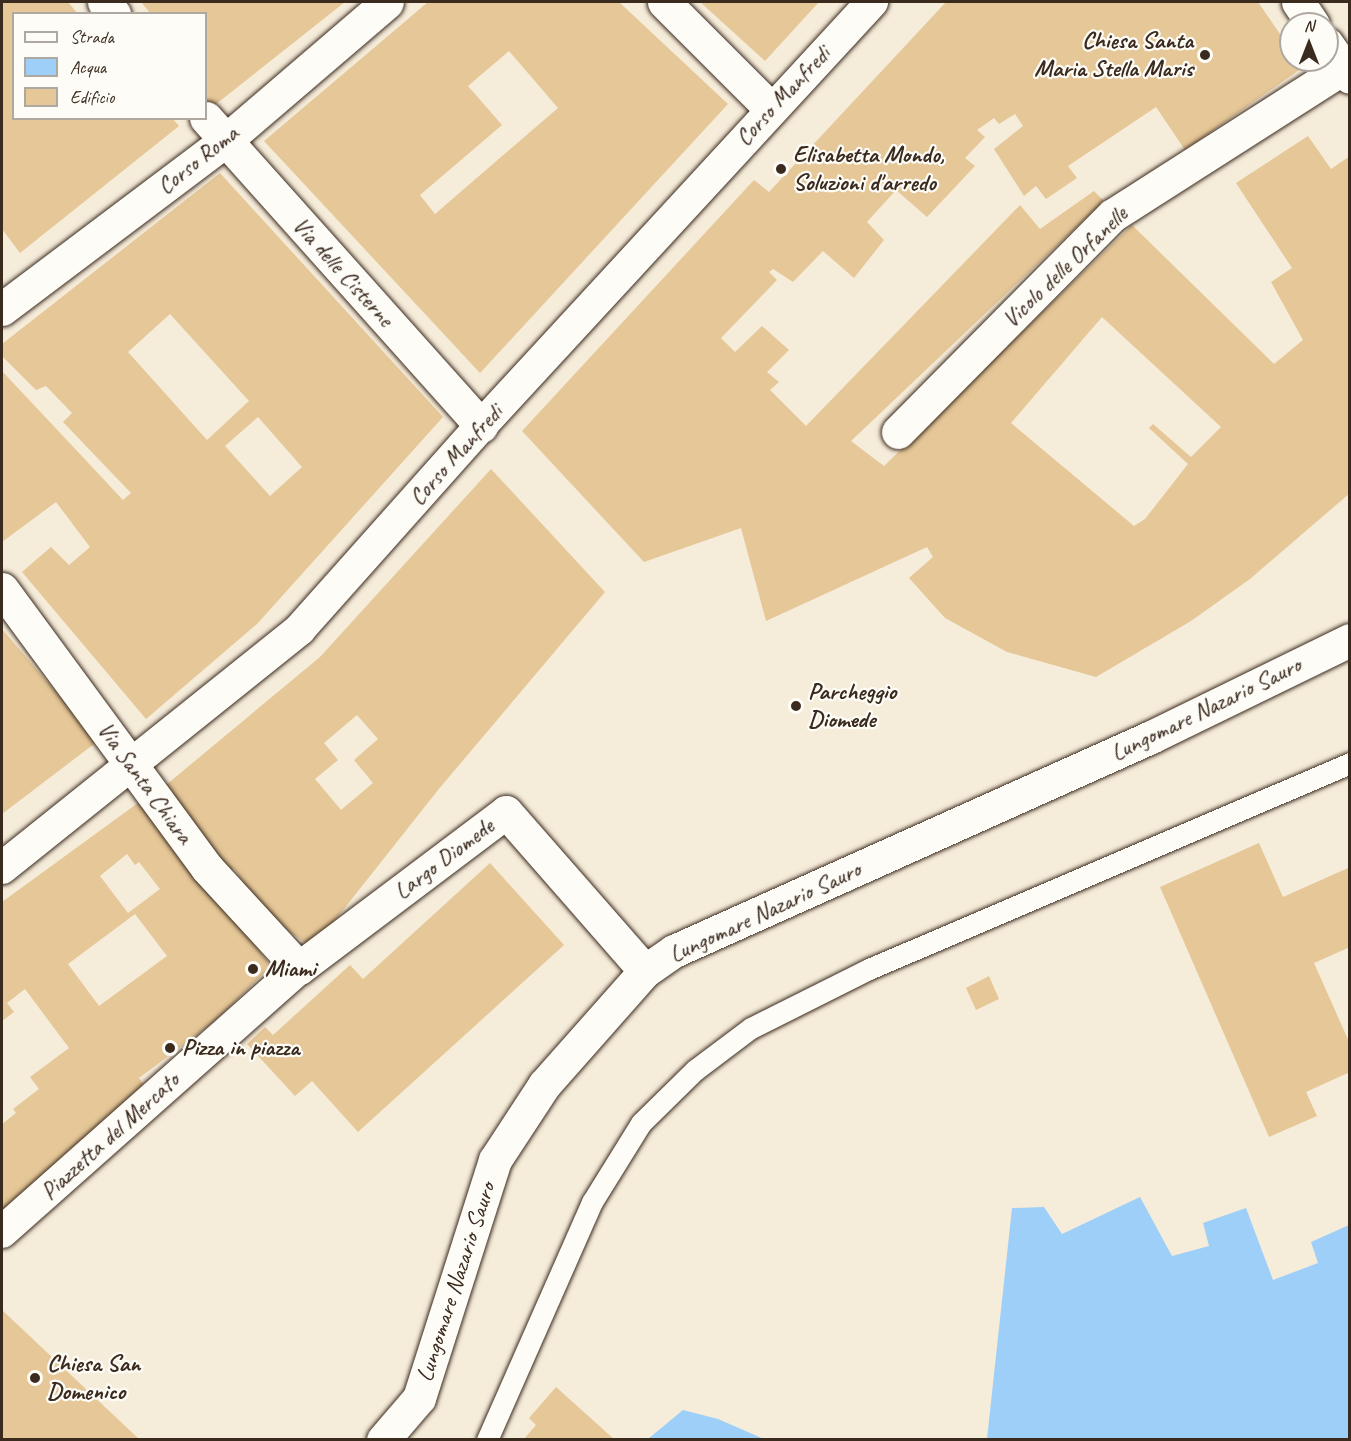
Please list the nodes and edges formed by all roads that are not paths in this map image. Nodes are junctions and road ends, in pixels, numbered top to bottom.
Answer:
1 (387, 2) edge
2 (664, 2) edge
3 (872, 2) edge
4 (1340, 63) edge
5 (771, 109) junction
6 (215, 130) edge
7 (2, 309) edge
8 (481, 426) junction
9 (898, 432) dead end
10 (2, 589) edge
11 (1350, 640) edge
12 (1350, 763) edge
13 (133, 766) junction
14 (2, 868) edge
15 (299, 968) junction
16 (645, 971) junction
17 (2, 1232) edge
18 (383, 1440) edge
19 (487, 1440) edge

1 - 6 street, Corso Roma
2 - 5 street
3 - 5 street, Corso Manfredi
4 - 9 street, Vicolo delle Orfanelle
5 - 8 street, Corso Manfredi
6 - 7 street, Corso Roma
6 - 8 street, Via delle Cisterne
8 - 13 street, Corso Manfredi
10 - 13 street, Via Santa Chiara
11 - 16 street, Lungomare Nazario Sauro
12 - 19 lane
13 - 14 street, Corso Manfredi
13 - 15 street, Via Santa Chiara
15 - 16 street, Largo Diomede
15 - 17 street, Piazzetta del Mercato
16 - 18 street, Lungomare Nazario Sauro

